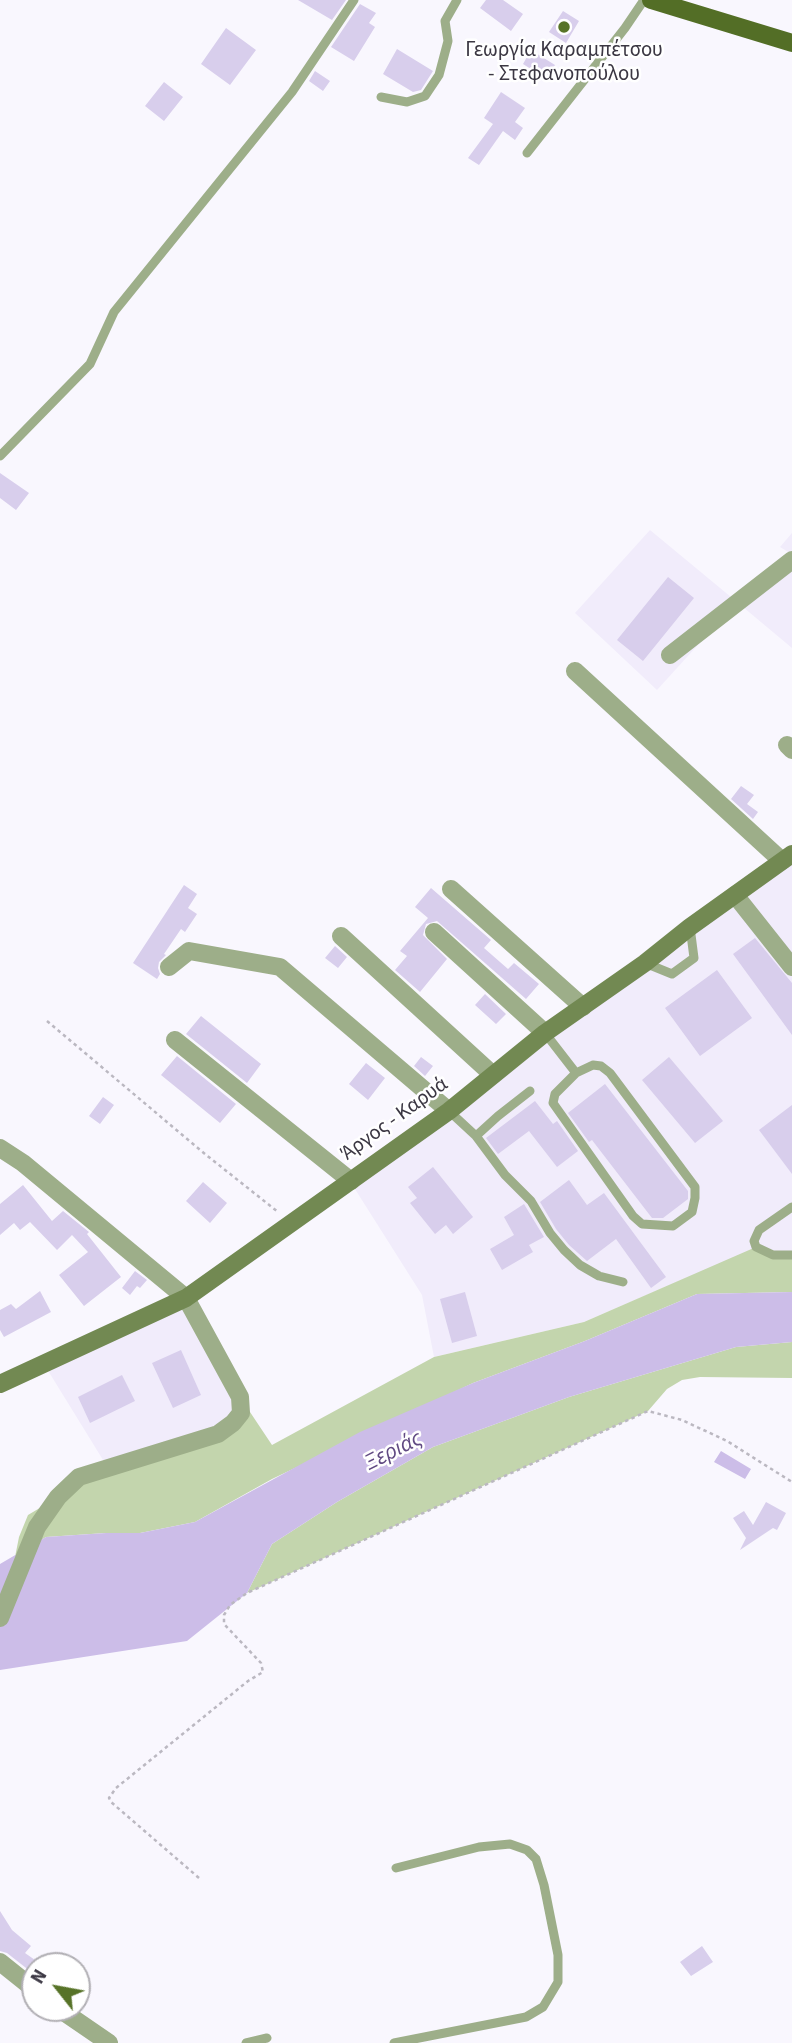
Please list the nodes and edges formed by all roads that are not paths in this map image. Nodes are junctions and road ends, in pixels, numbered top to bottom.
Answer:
1 (354, 0) edge
2 (457, 0) edge
3 (643, 0) edge
4 (651, 0) edge
5 (671, 3) edge
6 (792, 43) edge
7 (381, 97) dead end
8 (527, 153) dead end
9 (0, 456) edge
10 (792, 560) edge
11 (670, 655) dead end
12 (575, 671) dead end
13 (787, 857) edge
14 (451, 889) dead end
15 (735, 895) junction
16 (690, 927) junction
17 (434, 932) dead end
18 (341, 936) dead end
19 (645, 963) junction
20 (169, 967) dead end
21 (792, 967) edge
22 (583, 1007) junction
23 (545, 1033) junction
24 (175, 1040) dead end
25 (576, 1073) junction
26 (493, 1075) junction
27 (530, 1091) dead end
28 (449, 1111) junction
29 (476, 1136) junction
30 (0, 1148) edge
31 (351, 1181) junction
32 (792, 1208) edge
33 (792, 1255) edge
34 (623, 1282) dead end
35 (186, 1298) junction
36 (0, 1384) edge
37 (0, 1618) edge
38 (396, 1868) dead end
39 (0, 1962) edge
40 (21, 1979) edge
41 (78, 2022) edge
42 (267, 2038) dead end
43 (109, 2043) edge
44 (246, 2043) edge
45 (394, 2043) edge

1 - 9 lane
2 - 7 lane
3 - 8 lane
4 - 5 main road
5 - 6 main road
10 - 11 street
12 - 13 street
13 - 15 main road, Άργος - Καρυά
14 - 22 street
15 - 16 main road, Άργος - Καρυά
15 - 21 street
16 - 19 main road, Άργος - Καρυά
16 - 19 lane
17 - 23 street
18 - 26 street
19 - 22 main road, Άργος - Καρυά
20 - 28 street
22 - 23 main road, Άργος - Καρυά
23 - 25 lane
23 - 26 main road, Άργος - Καρυά
24 - 31 street
25 - 25 lane
26 - 28 main road, Άργος - Καρυά
27 - 29 lane
28 - 29 lane
28 - 31 main road, Άργος - Καρυά
29 - 34 lane
30 - 35 street
31 - 35 main road, Άργος - Καρυά
32 - 33 lane
35 - 36 main road, Άργος - Καρυά
35 - 37 street
38 - 45 lane
39 - 40 street
41 - 43 street
42 - 44 lane

